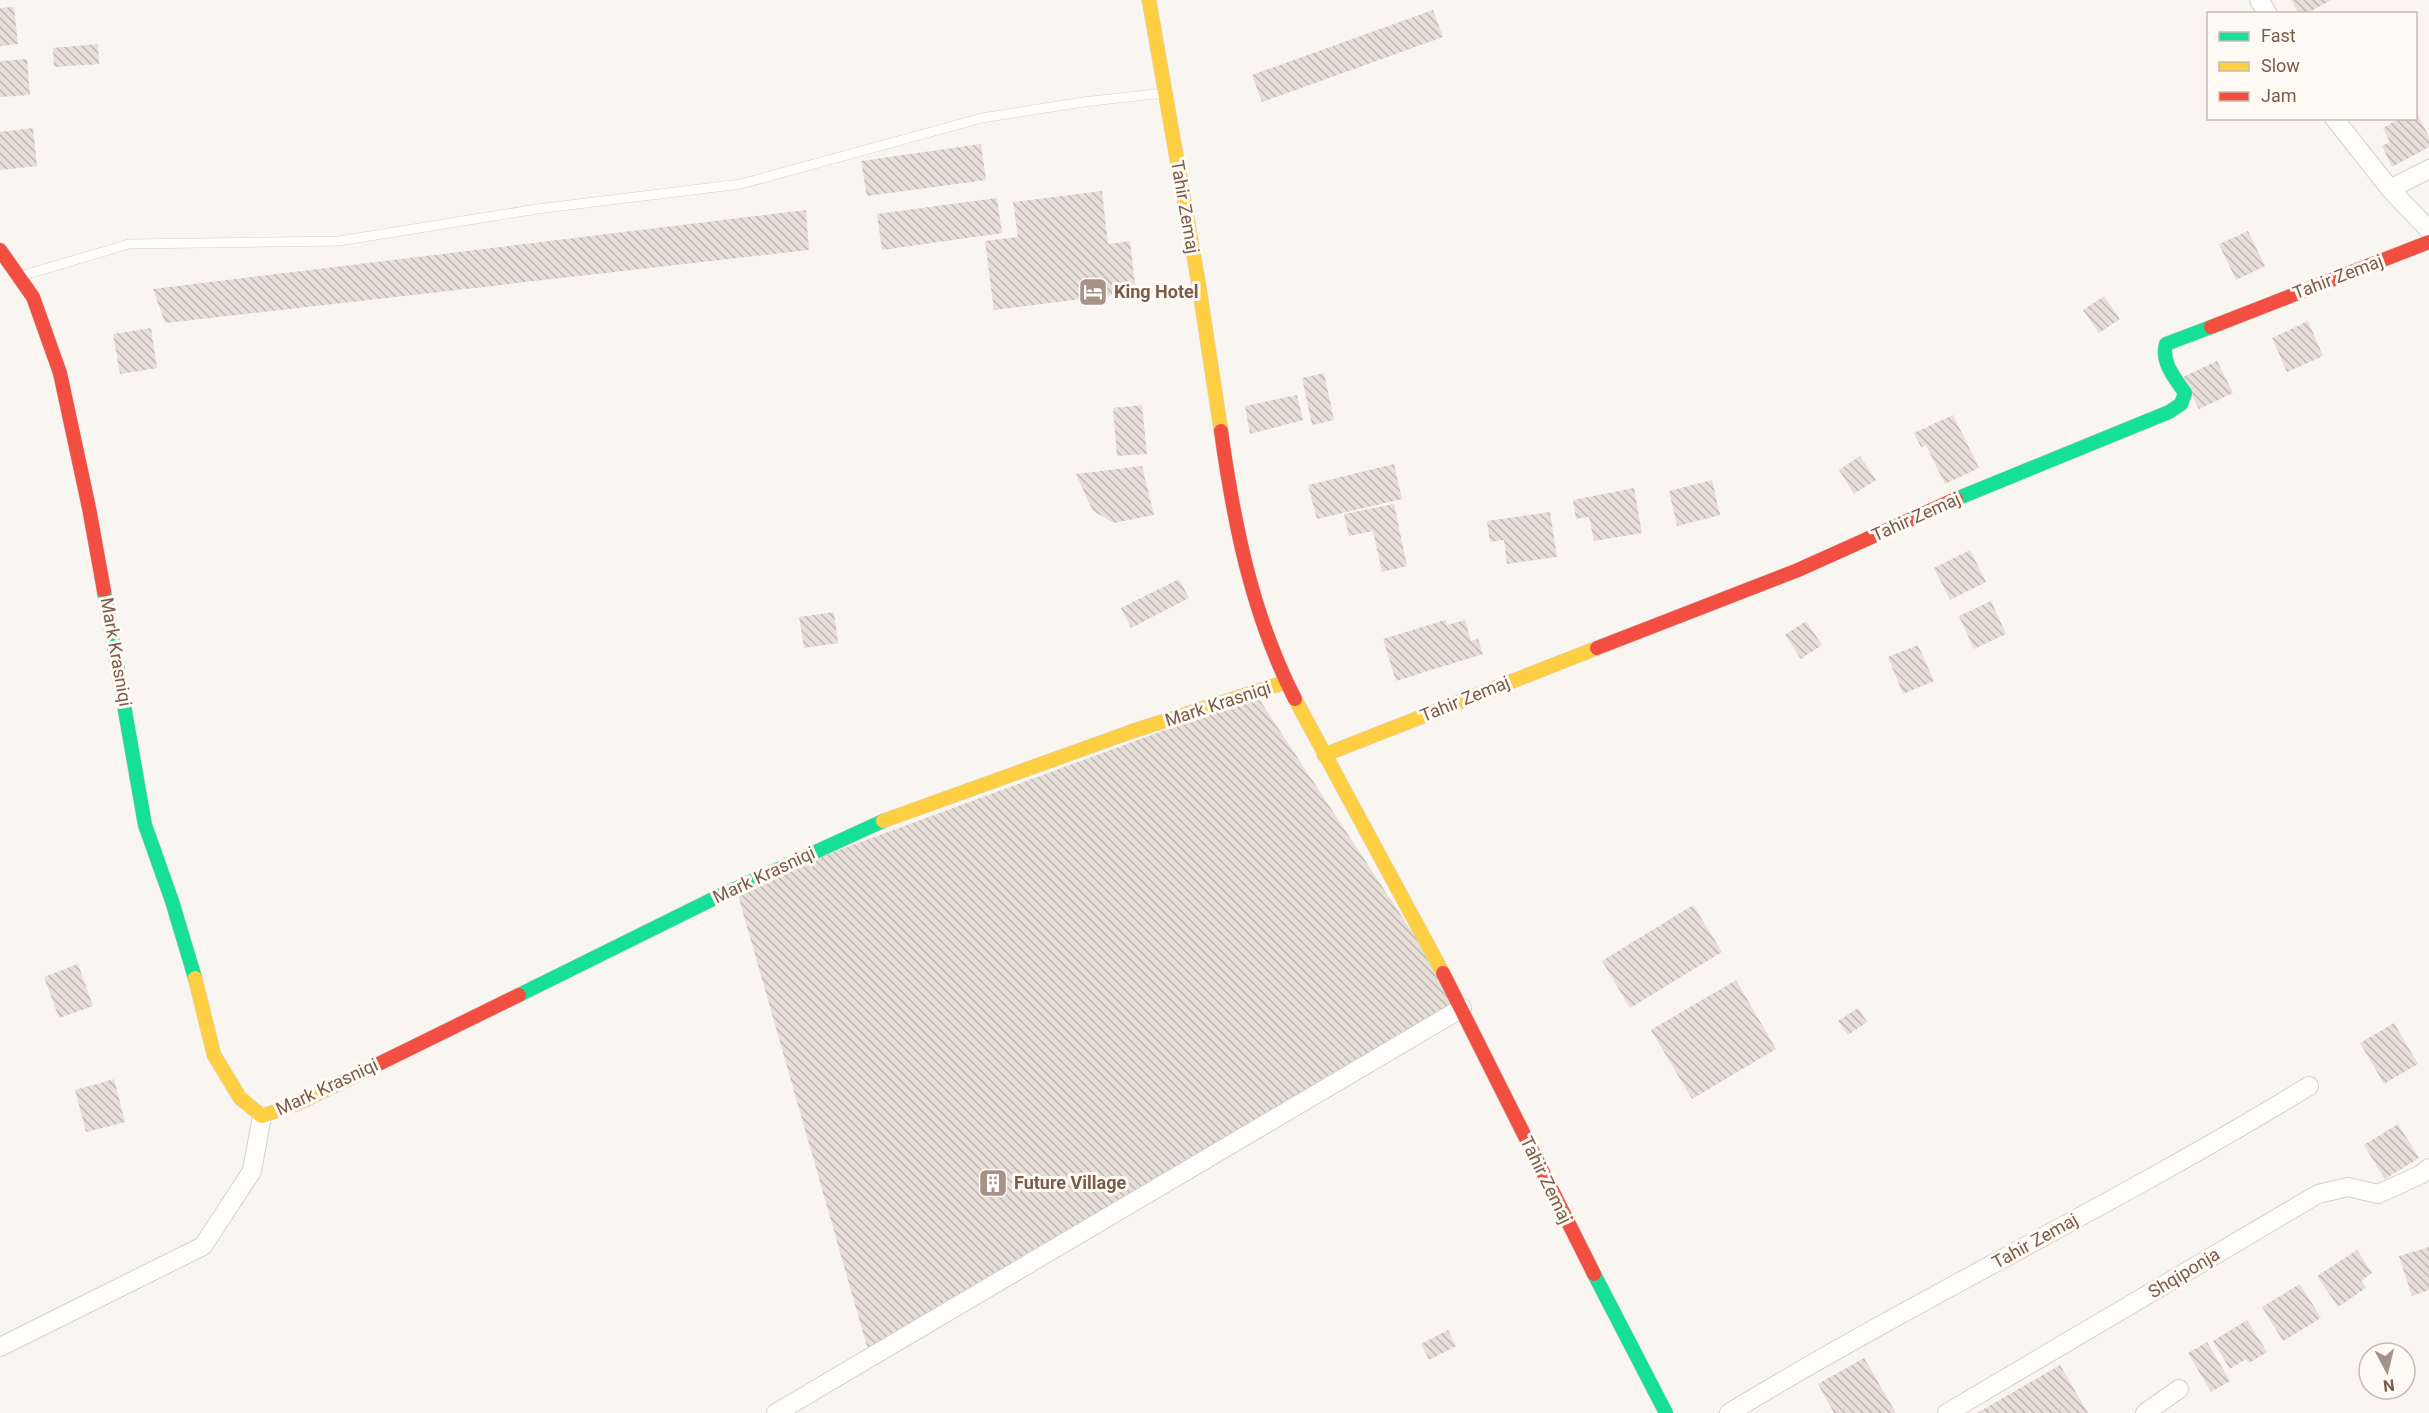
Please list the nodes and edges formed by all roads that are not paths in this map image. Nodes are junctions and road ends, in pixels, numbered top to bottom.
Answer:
1 (1149, 0) edge
2 (1165, 93) junction
3 (2336, 120) edge
4 (2429, 168) edge
5 (2390, 189) junction
6 (2429, 230) edge
7 (2429, 242) edge
8 (0, 250) edge
9 (19, 277) junction
10 (1286, 682) junction
11 (1324, 755) junction
12 (1462, 1008) junction
13 (2309, 1086) dead end
14 (262, 1116) junction
15 (2429, 1167) edge
16 (0, 1347) edge
17 (2179, 1389) dead end
18 (776, 1413) edge
19 (1666, 1413) edge
20 (1729, 1413) edge
21 (1947, 1413) edge
22 (2145, 1413) edge

1 - 2 street, Tahir Zemaj
2 - 9 lane
2 - 10 street, Tahir Zemaj
3 - 5 street
4 - 5 street
5 - 6 street
7 - 11 street, Tahir Zemaj
8 - 9 street, Mark Krasniqi
9 - 14 street, Mark Krasniqi
10 - 11 street, Tahir Zemaj
10 - 14 street, Mark Krasniqi
11 - 12 street, Tahir Zemaj
12 - 18 street
12 - 19 street, Tahir Zemaj
13 - 20 street, Tahir Zemaj
14 - 16 street, Mark Krasniqi
15 - 21 street, Shqiponja
17 - 22 street

